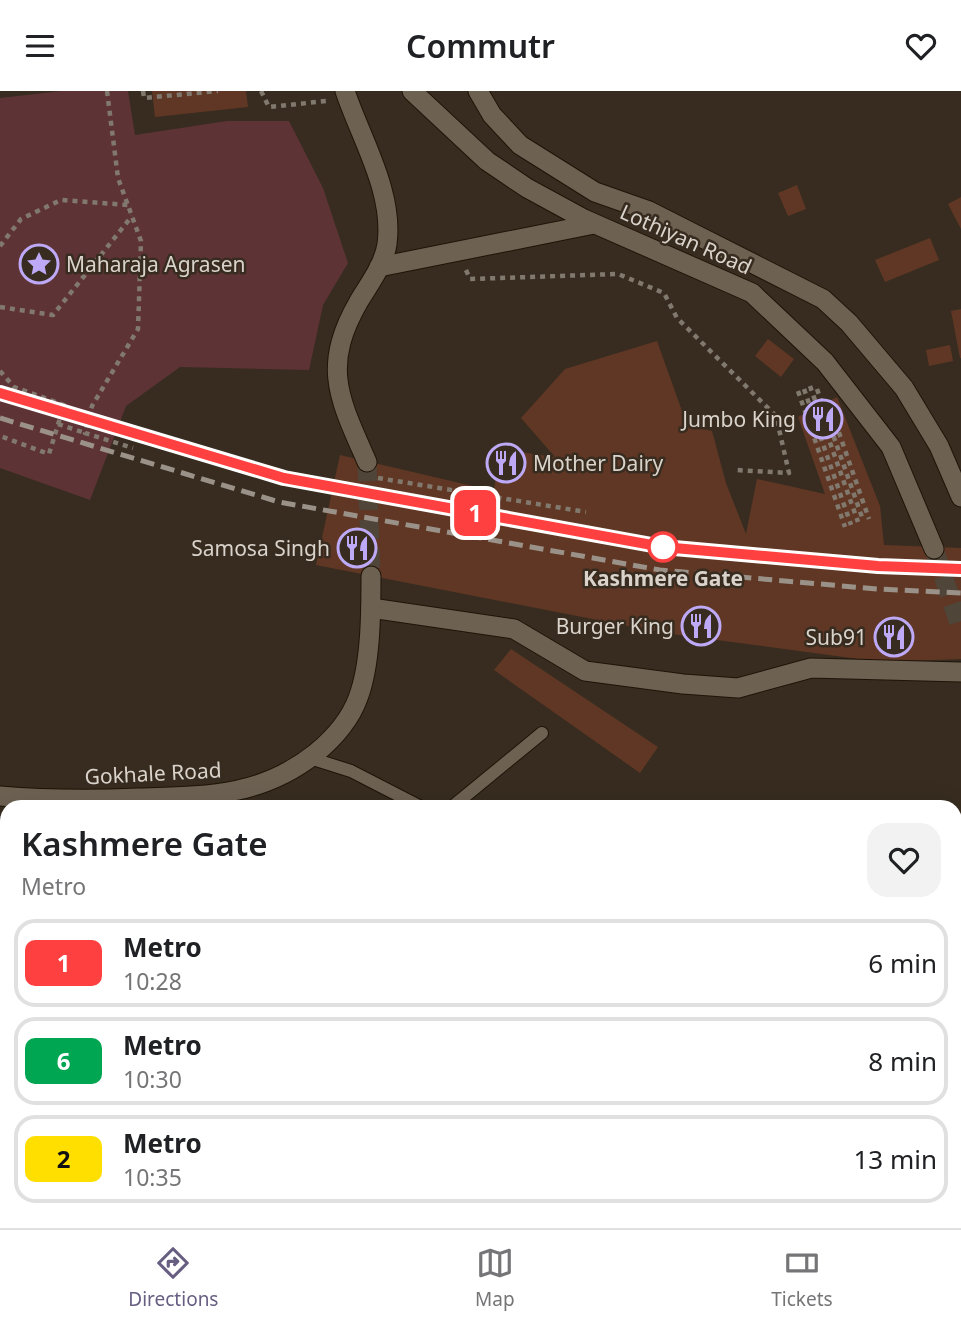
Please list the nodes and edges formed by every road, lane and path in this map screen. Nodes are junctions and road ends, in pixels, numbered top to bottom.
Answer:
1 (107, 91) edge
2 (143, 91) edge
3 (218, 91) edge
4 (261, 91) edge
5 (412, 91) edge
6 (478, 91) edge
7 (347, 95) edge
8 (128, 205) junction
9 (132, 216) junction
10 (594, 224) junction
11 (0, 246) edge
12 (458, 250) junction
13 (379, 267) junction
14 (0, 307) edge
15 (0, 370) edge
16 (816, 384) dead end
17 (801, 390) dead end
18 (58, 423) junction
19 (85, 433) junction
20 (0, 436) edge
21 (133, 447) dead end
22 (367, 469) joint
23 (736, 470) dead end
24 (959, 487) edge
25 (586, 512) dead end
26 (863, 521) dead end
27 (848, 526) dead end
28 (934, 549) tunnel mouth
29 (371, 576) tunnel mouth
30 (371, 608) junction
31 (961, 672) edge
32 (542, 733) dead end
33 (310, 758) junction
34 (0, 796) edge
35 (79, 800) edge
36 (219, 800) edge
37 (407, 800) edge
38 (461, 800) edge

1 - 8 path
2 - 3 path
4 - 7 path
5 - 10 street, Lothiyan Road
6 - 24 street, Lothiyan Road
7 - 13 street
8 - 9 path
8 - 11 path
9 - 14 path
9 - 19 path
10 - 12 street
10 - 28 street, Lothiyan Road
12 - 13 street
12 - 23 path
13 - 22 street
15 - 18 path
16 - 26 path
17 - 27 path
18 - 19 path
18 - 20 path
19 - 21 path
22 - 25 path
29 - 30 street, Gokhale Road
30 - 31 street
30 - 33 street, Gokhale Road
32 - 38 lane
33 - 36 street, Gokhale Road
33 - 37 lane
34 - 35 street, Gokhale Road

